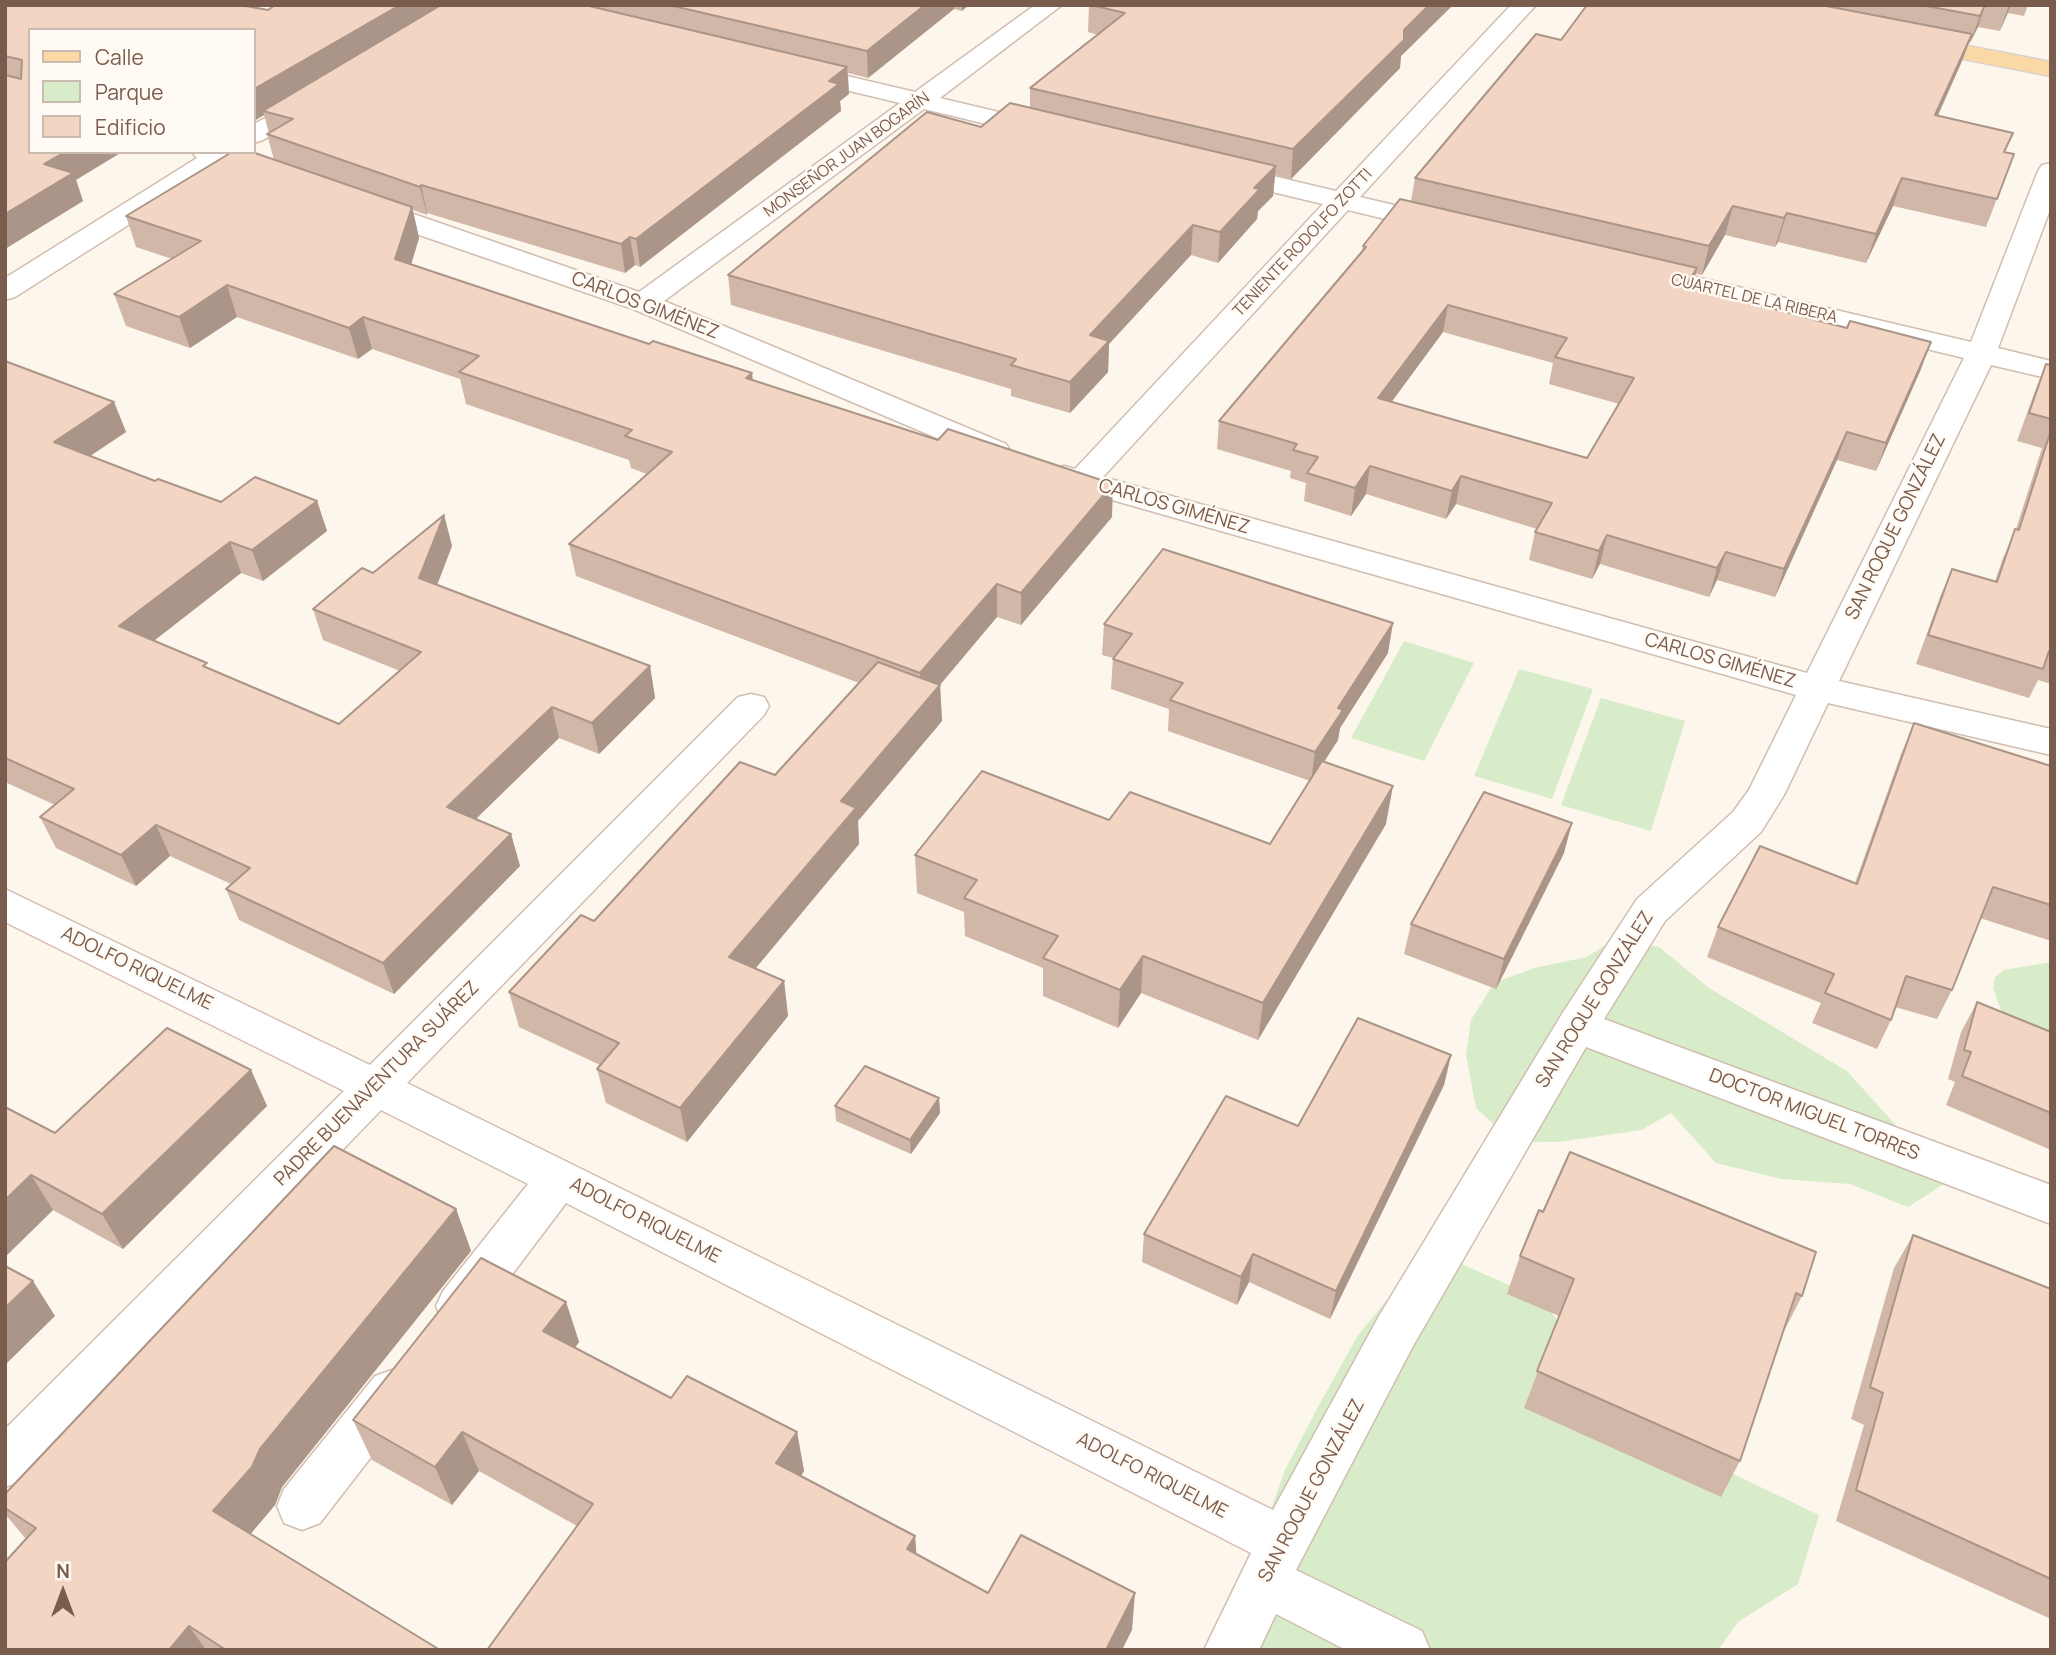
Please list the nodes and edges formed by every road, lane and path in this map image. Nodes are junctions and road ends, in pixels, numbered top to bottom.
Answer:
1 (1050, 5) edge
2 (1524, 5) edge
3 (1888, 37) edge
4 (774, 66) edge
5 (2051, 69) edge
6 (334, 87) edge
7 (923, 101) junction
8 (256, 134) edge
9 (1072, 136) edge
10 (216, 154) edge
11 (1194, 166) edge
12 (2051, 171) edge
13 (295, 183) edge
14 (334, 196) edge
15 (1343, 201) junction
16 (1465, 230) edge
17 (1615, 266) edge
18 (5, 291) edge
19 (643, 303) junction
20 (1981, 354) junction
21 (2051, 370) edge
22 (1081, 481) junction
23 (1816, 688) junction
24 (751, 706) dead end
25 (2051, 743) edge
26 (5, 904) edge
27 (1577, 1026) junction
28 (374, 1086) junction
29 (559, 1178) junction
30 (2051, 1205) edge
31 (5, 1464) edge
32 (302, 1506) dead end
33 (1273, 1562) junction
34 (1231, 1650) edge
35 (1403, 1650) edge

1 - 7 street, MONSEÑOR JUAN BOGARÍN
2 - 15 street, TENIENTE RODOLFO ZOTTI
3 - 5 main road
4 - 7 street
6 - 8 street
7 - 9 street
7 - 19 street, MONSEÑOR JUAN BOGARÍN
10 - 13 street
10 - 18 street
11 - 15 street
12 - 20 street, SAN ROQUE GONZÁLEZ
14 - 19 street, CARLOS GIMÉNEZ
15 - 16 street
15 - 22 street, TENIENTE RODOLFO ZOTTI
17 - 20 street, CUARTEL DE LA RIBERA
19 - 22 street, CARLOS GIMÉNEZ
20 - 21 street, CUARTEL DE LA RIBERA
20 - 23 street, SAN ROQUE GONZÁLEZ
22 - 23 street, CARLOS GIMÉNEZ
23 - 25 street, CARLOS GIMÉNEZ
23 - 27 street, SAN ROQUE GONZÁLEZ
24 - 28 street, PADRE BUENAVENTURA SUÁREZ
26 - 28 street, ADOLFO RIQUELME
27 - 30 street, DOCTOR MIGUEL TORRES
27 - 33 street, SAN ROQUE GONZÁLEZ
28 - 29 street, ADOLFO RIQUELME
28 - 31 street, PADRE BUENAVENTURA SUÁREZ
29 - 32 street
29 - 33 street, ADOLFO RIQUELME
33 - 34 street, SAN ROQUE GONZÁLEZ
33 - 35 street, ADOLFO RIQUELME

